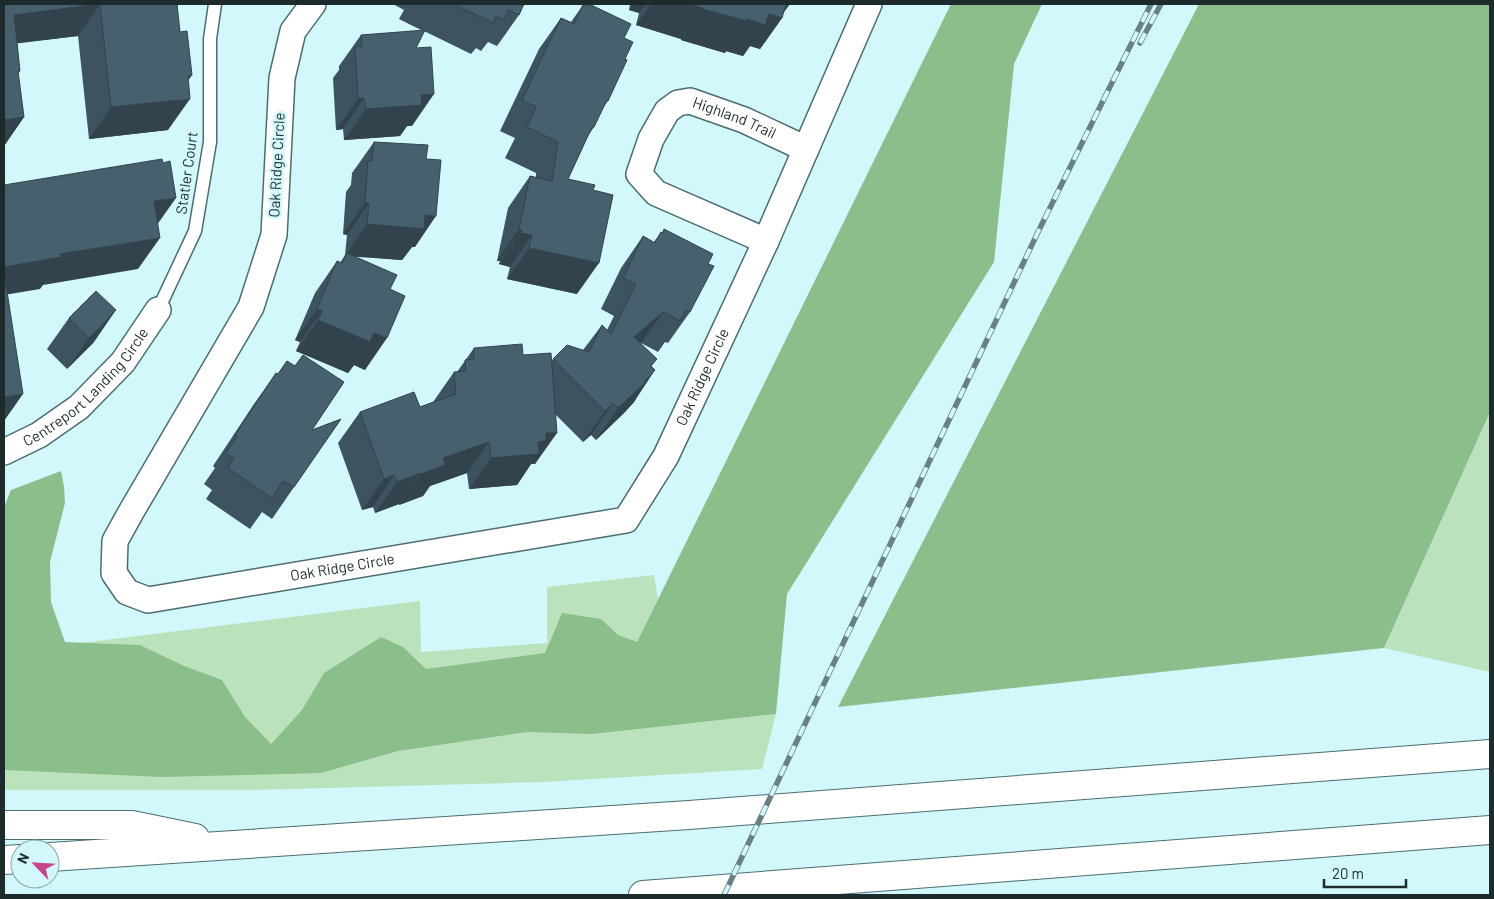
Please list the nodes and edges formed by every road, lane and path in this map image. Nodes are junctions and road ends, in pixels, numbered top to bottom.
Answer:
1 (215, 4) edge
2 (313, 4) edge
3 (869, 4) edge
4 (806, 149) junction
5 (766, 241) junction
6 (158, 310) joint
7 (4, 452) edge
8 (1490, 754) edge
9 (4, 825) edge
10 (1490, 830) edge
11 (231, 845) junction
12 (60, 856) edge
13 (643, 895) edge

1 - 6 lane, Statler Court
2 - 5 street, Oak Ridge Circle
3 - 4 street, Oak Ridge Circle
4 - 5 street, Oak Ridge Circle
4 - 5 street, Highland Trail
6 - 7 street, Centreport Landing Circle
8 - 11 highway
9 - 11 highway
10 - 13 highway
11 - 12 highway

